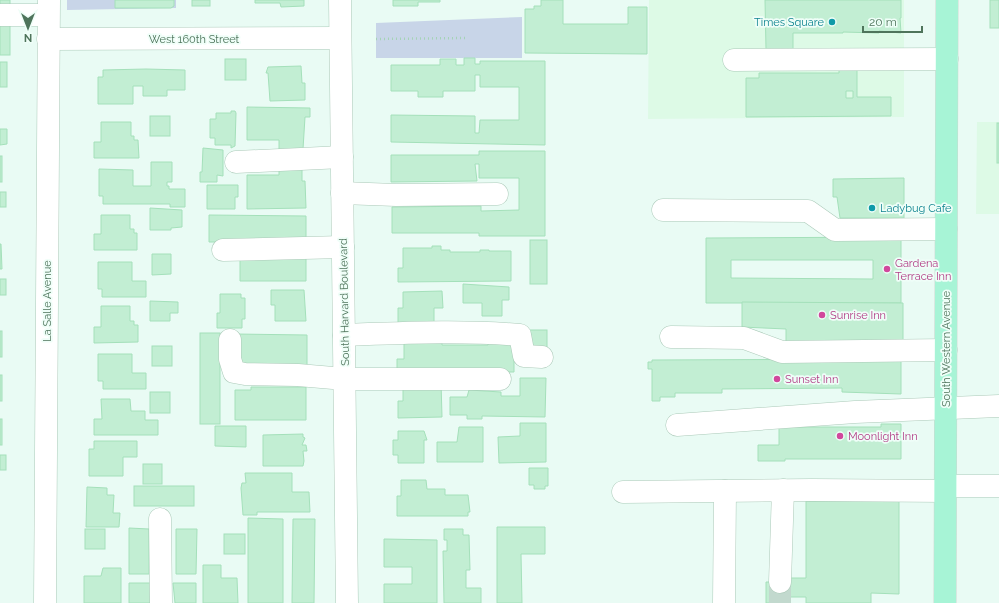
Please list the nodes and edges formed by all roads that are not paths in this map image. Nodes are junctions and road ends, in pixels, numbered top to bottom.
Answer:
1 (340, 0) edge
2 (947, 0) edge
3 (48, 8) edge
4 (0, 15) edge
5 (340, 38) junction
6 (48, 39) junction
7 (947, 59) junction
8 (734, 60) dead end
9 (342, 157) junction
10 (236, 162) dead end
11 (342, 192) junction
12 (497, 194) dead end
13 (662, 210) dead end
14 (946, 229) junction
15 (343, 247) junction
16 (223, 250) dead end
17 (344, 335) junction
18 (671, 337) dead end
19 (230, 340) dead end
20 (946, 350) junction
21 (542, 356) dead end
22 (344, 379) junction
23 (500, 379) dead end
24 (999, 406) edge
25 (946, 408) junction
26 (677, 425) dead end
27 (999, 486) edge
28 (946, 489) junction
29 (783, 490) junction
30 (725, 491) junction
31 (623, 492) dead end
32 (160, 518) dead end
33 (780, 582) tunnel mouth
34 (45, 603) edge
35 (160, 603) edge
36 (347, 603) edge
37 (724, 603) edge
38 (945, 603) edge

1 - 5 street, South Harvard Boulevard
2 - 7 main road, South Western Avenue
3 - 4 street
3 - 6 street, La Salle Avenue
5 - 6 street, West 160th Street
5 - 9 street, South Harvard Boulevard
6 - 34 street, La Salle Avenue
7 - 8 street
7 - 14 main road, South Western Avenue
9 - 10 street
9 - 11 street, South Harvard Boulevard
11 - 12 street
11 - 15 street, South Harvard Boulevard
13 - 14 street
14 - 20 main road, South Western Avenue
15 - 16 street
15 - 17 street, South Harvard Boulevard
17 - 21 street
17 - 22 street, South Harvard Boulevard
18 - 20 street
19 - 22 street
20 - 25 main road, South Western Avenue
22 - 23 street
22 - 36 street, South Harvard Boulevard
24 - 25 street
25 - 26 street
25 - 28 main road, South Western Avenue
27 - 28 street
28 - 29 street
28 - 38 main road, South Western Avenue
29 - 30 street
29 - 33 street
30 - 31 street
30 - 37 street
32 - 35 street

